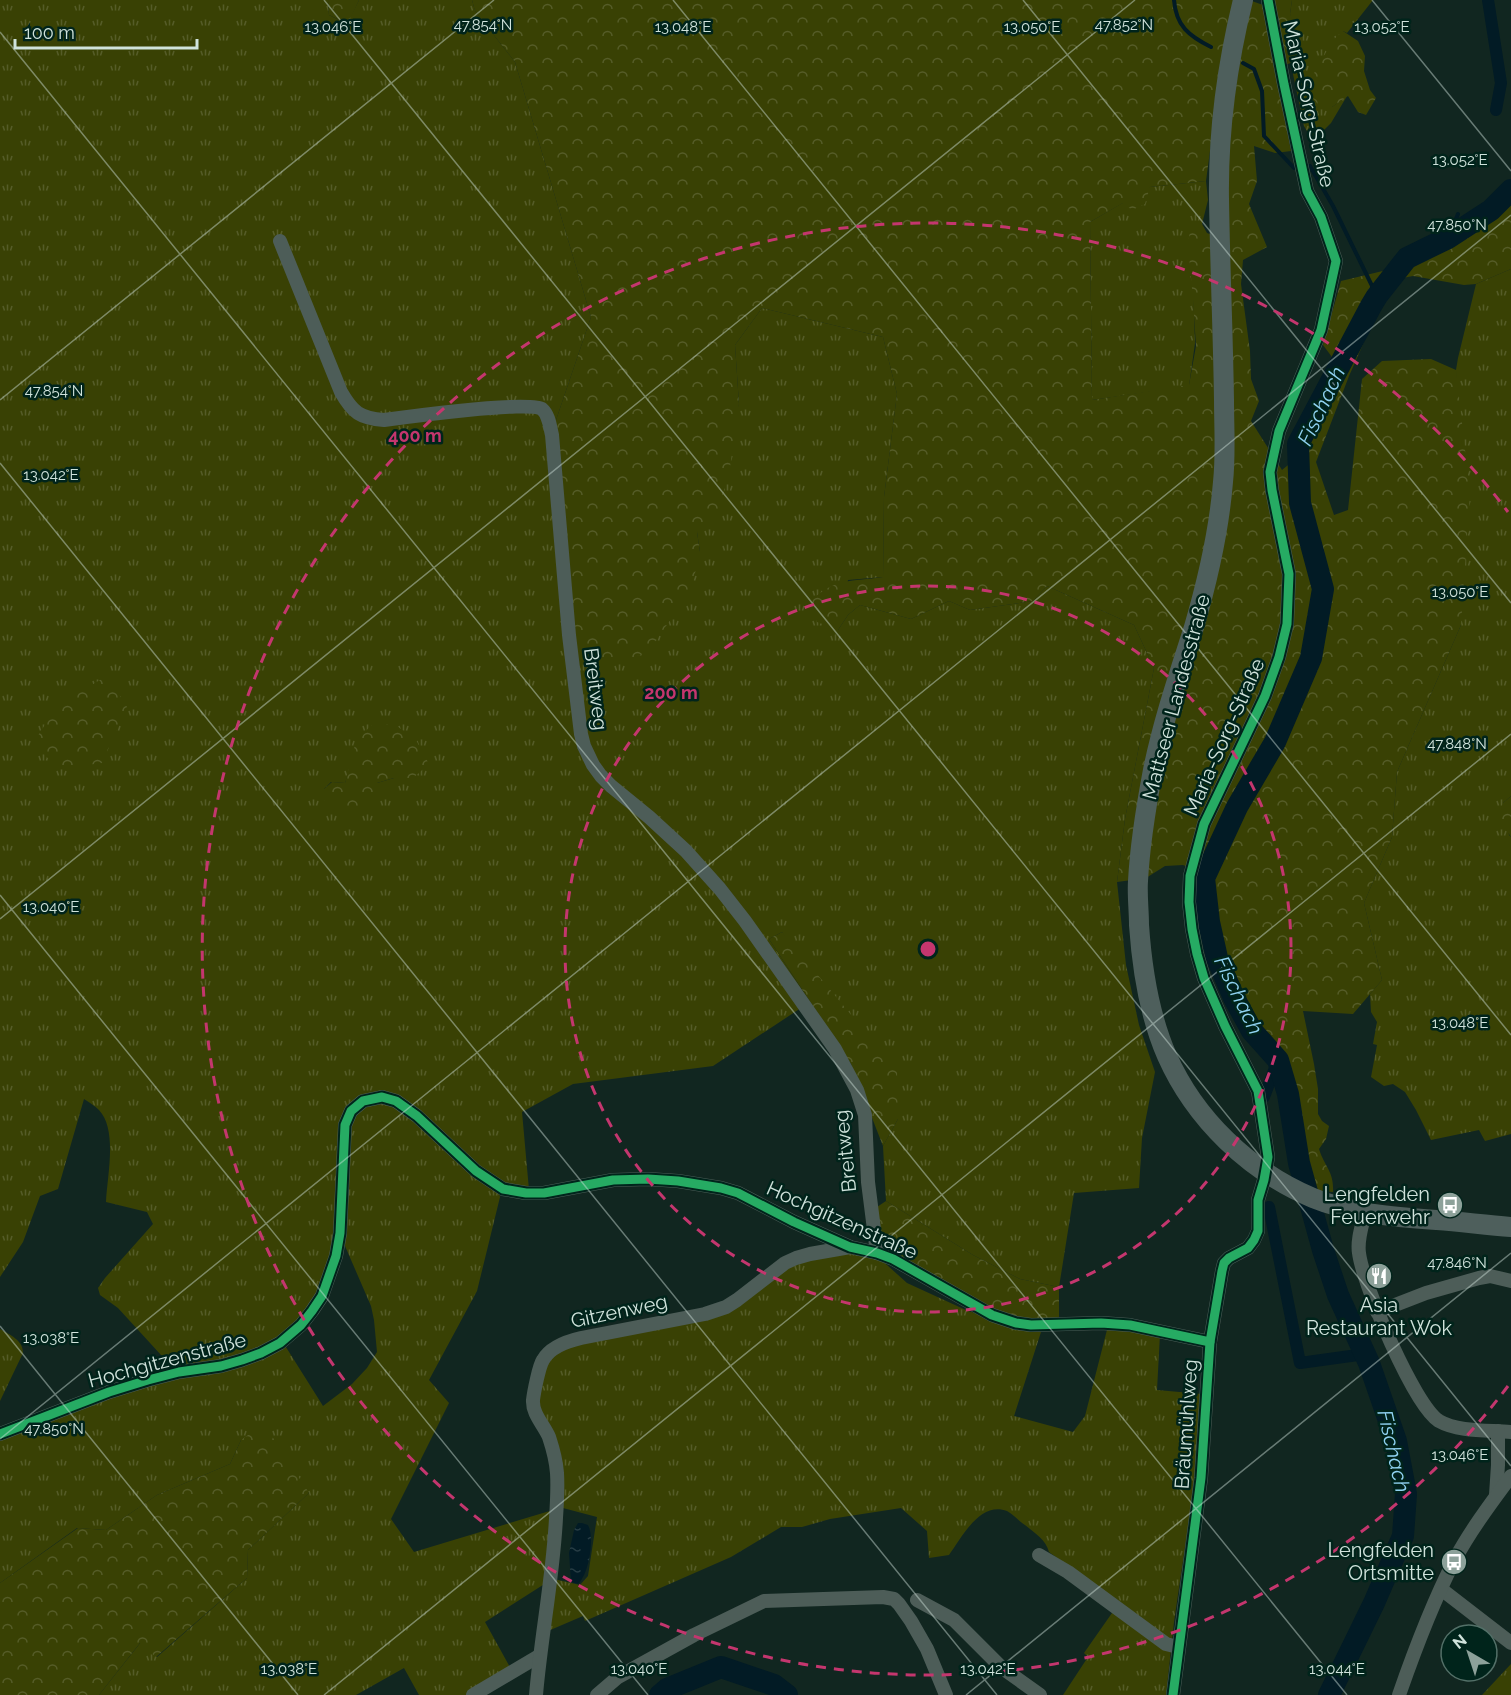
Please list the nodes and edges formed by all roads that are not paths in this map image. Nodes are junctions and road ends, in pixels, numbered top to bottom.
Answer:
1 (1243, 0) edge
2 (1268, 0) edge
3 (280, 241) dead end
4 (1266, 1172) junction
5 (1365, 1213) junction
6 (1511, 1227) edge
7 (850, 1247) junction
8 (877, 1253) junction
9 (1511, 1281) edge
10 (1377, 1312) junction
11 (1210, 1342) junction
12 (1504, 1431) edge
13 (0, 1434) edge
14 (1511, 1476) edge
15 (1495, 1497) junction
16 (1039, 1555) dead end
17 (1441, 1589) junction
18 (917, 1600) dead end
19 (1511, 1642) edge
20 (1179, 1645) junction
21 (539, 1656) junction
22 (473, 1695) edge
23 (536, 1695) edge
24 (597, 1695) edge
25 (946, 1695) edge
26 (1040, 1695) edge
27 (1173, 1695) edge
28 (1400, 1695) edge

1 - 4 main road, Mattseer Landesstraße
2 - 4 street, Maria-Sorg-Straße
3 - 8 street, Breitweg
4 - 5 main road, Mattseer Landesstraße
4 - 11 street, Bräumühlweg
5 - 6 main road, Mattseer Landesstraße
5 - 10 street
7 - 8 street, Hochgitzenstraße
7 - 13 street, Hochgitzenstraße
7 - 21 street, Gitzenweg
8 - 11 street, Hochgitzenstraße
9 - 10 street
10 - 12 street
11 - 20 street, Bräumühlweg
12 - 15 street
14 - 15 street
15 - 17 street
16 - 20 street
17 - 19 street
17 - 28 street
18 - 26 street
20 - 27 street, Bräumühlweg
21 - 22 street
21 - 23 street, Gitzenweg
24 - 25 street

